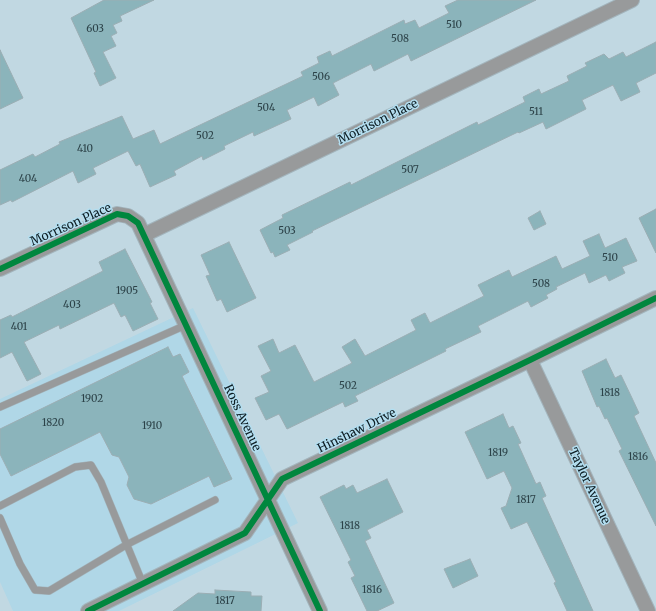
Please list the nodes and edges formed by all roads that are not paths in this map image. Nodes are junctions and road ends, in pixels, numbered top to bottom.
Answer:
1 (632, 0) edge
2 (144, 234) junction
3 (0, 269) edge
4 (656, 298) edge
5 (186, 325) junction
6 (530, 360) junction
7 (0, 407) edge
8 (268, 499) junction
9 (215, 500) dead end
10 (0, 506) edge
11 (0, 518) edge
12 (126, 545) junction
13 (143, 584) junction
14 (88, 611) edge
15 (320, 611) edge
16 (648, 611) edge

1 - 2 street, Morrison Place
2 - 3 street, Morrison Place
2 - 5 street, Ross Avenue
4 - 6 street, Hinshaw Drive
5 - 7 lane
5 - 8 street, Ross Avenue
6 - 8 street, Hinshaw Drive
6 - 16 street, Taylor Avenue
8 - 13 street, Hinshaw Drive
8 - 15 street, Ross Avenue
9 - 12 lane
10 - 12 lane
11 - 12 lane
12 - 13 lane
13 - 14 street, Hinshaw Drive

